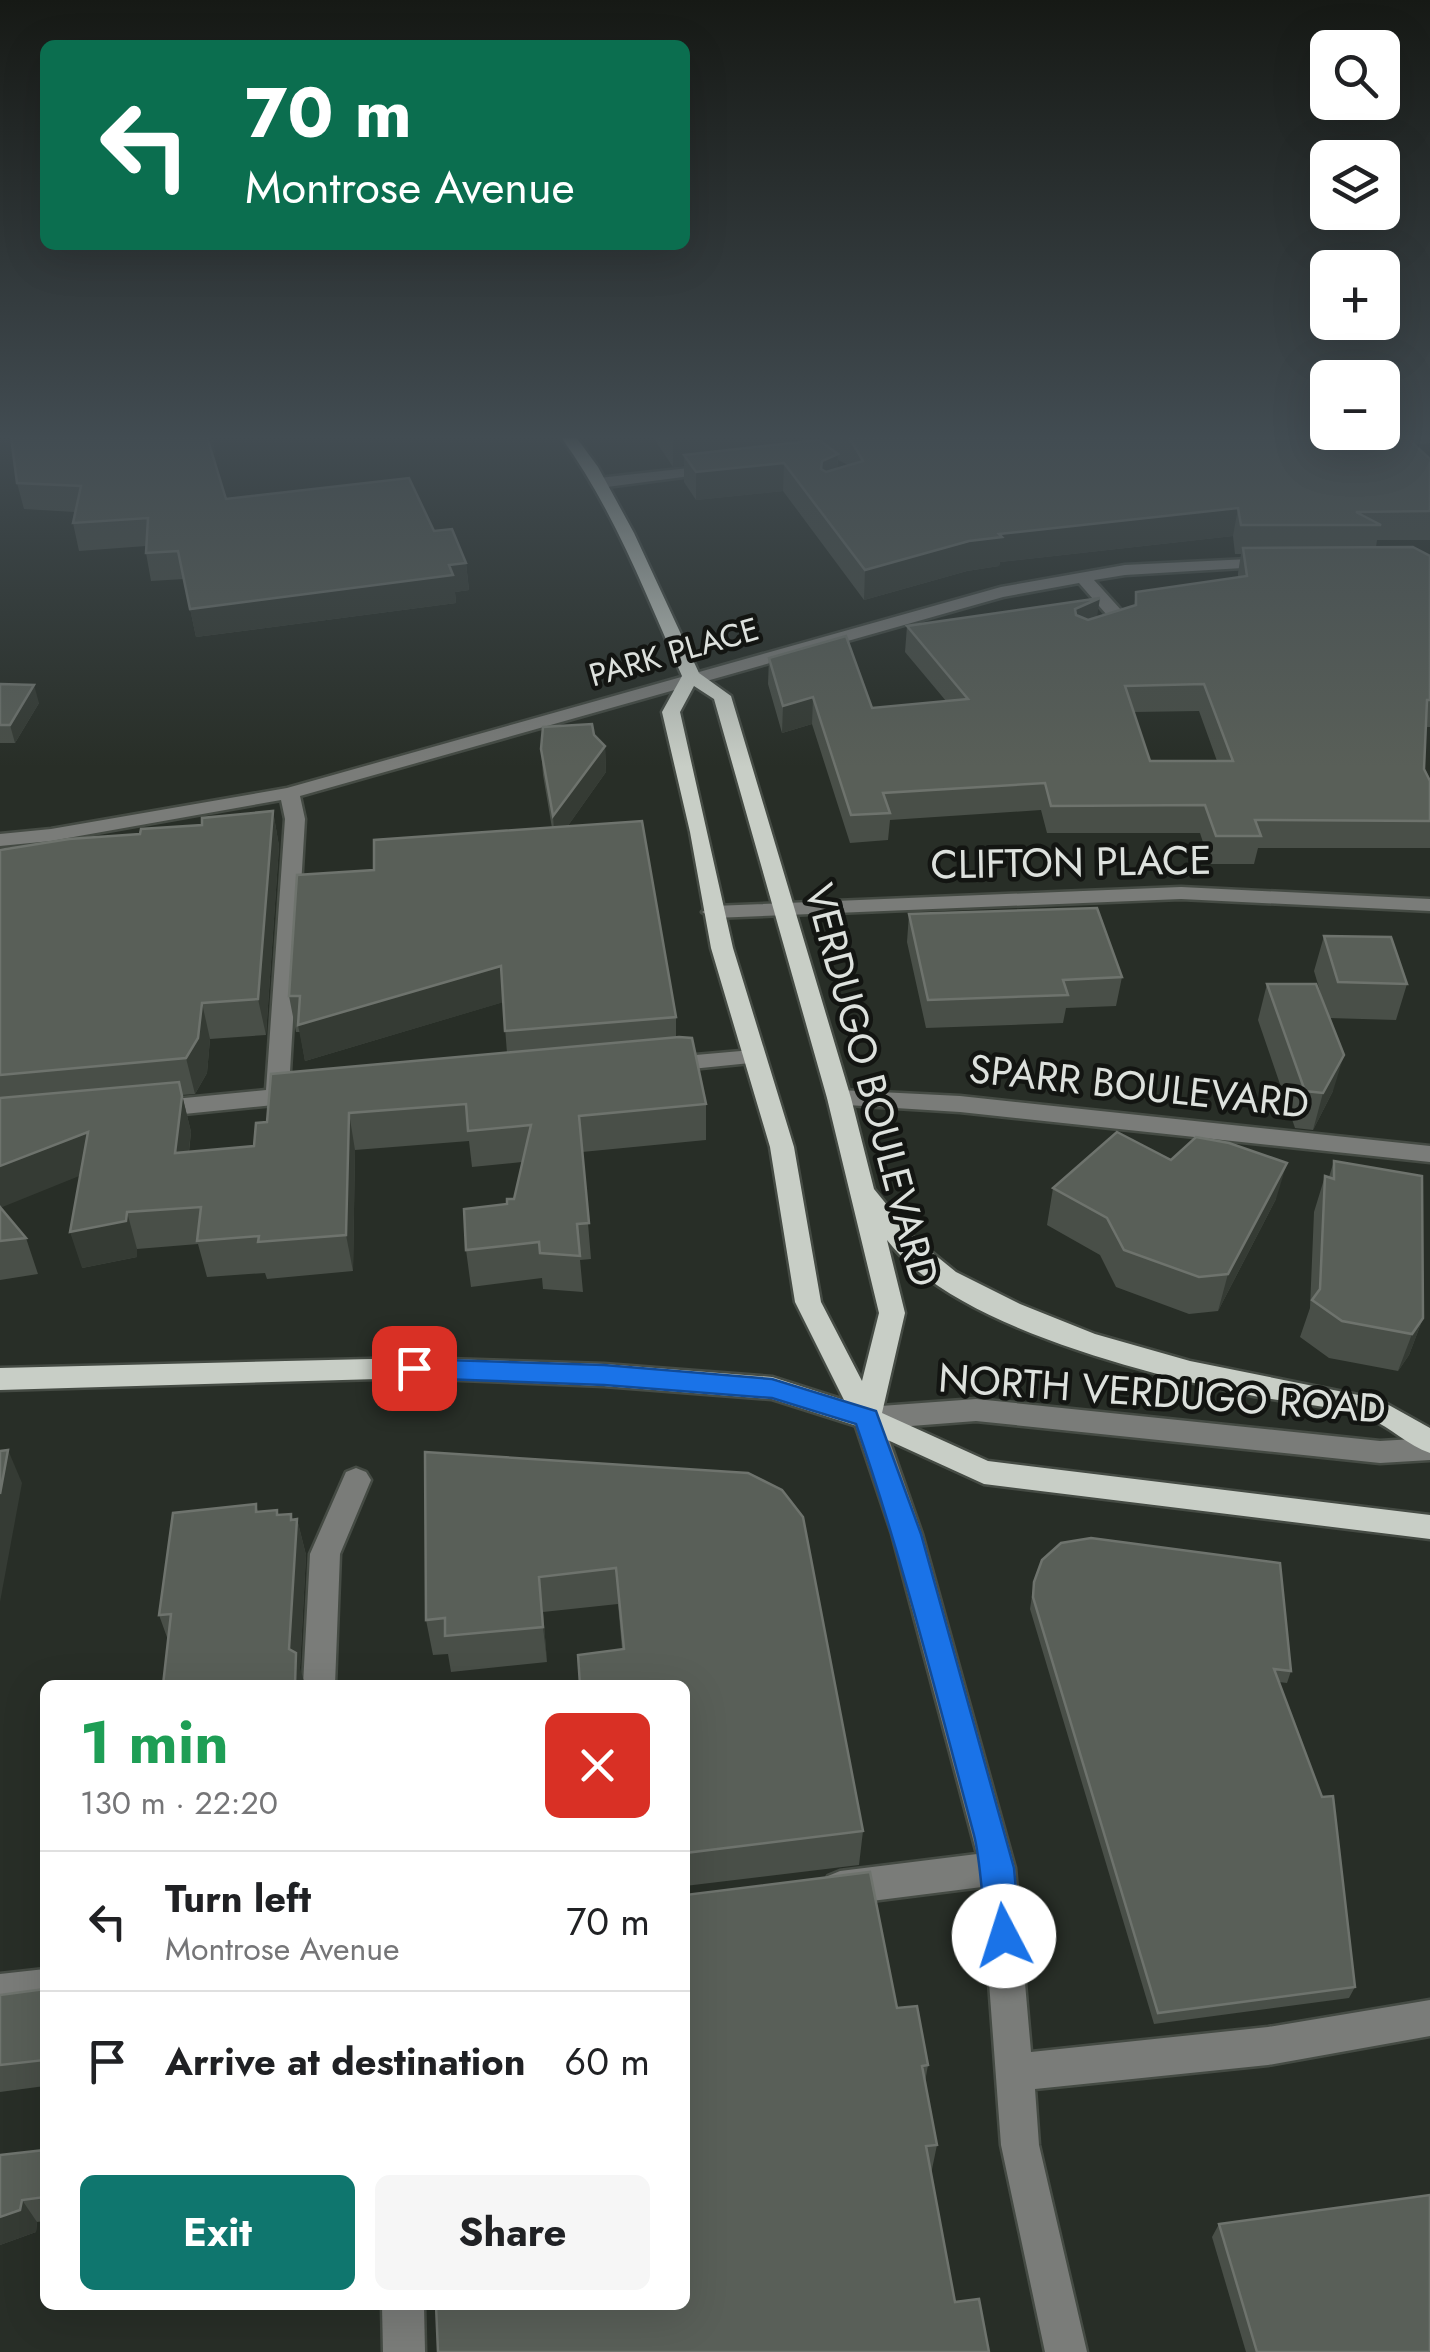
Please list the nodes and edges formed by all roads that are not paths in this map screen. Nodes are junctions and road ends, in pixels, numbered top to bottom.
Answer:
1 (632, 547) edge
2 (1282, 563) edge
3 (1080, 576) junction
4 (1083, 637) edge
5 (691, 676) junction
6 (288, 793) junction
7 (0, 840) edge
8 (1430, 905) edge
9 (785, 908) junction
10 (713, 912) junction
11 (752, 1057) junction
12 (635, 1067) edge
13 (336, 1092) edge
14 (277, 1097) junction
15 (839, 1098) junction
16 (138, 1110) edge
17 (1430, 1154) edge
18 (860, 1188) junction
19 (0, 1379) edge
20 (867, 1418) junction
21 (1430, 1442) edge
22 (1430, 1450) edge
23 (356, 1480) dead end
24 (1430, 1527) edge
25 (320, 1680) edge
26 (998, 1868) junction
27 (813, 1892) edge
28 (40, 1988) edge
29 (0, 1992) edge
30 (1430, 2018) edge
31 (1016, 2072) junction
32 (403, 2310) edge
33 (404, 2352) edge
34 (1066, 2352) edge

1 - 5 main road, VERDUGO BOULEVARD
2 - 3 street, PARK PLACE
3 - 4 street
3 - 5 street, PARK PLACE
5 - 6 street, PARK PLACE
5 - 9 main road, VERDUGO BOULEVARD
5 - 10 main road
6 - 7 street, PARK PLACE
6 - 14 street
8 - 9 street, CLIFTON PLACE
9 - 10 street, CLIFTON PLACE
9 - 15 main road, VERDUGO BOULEVARD
10 - 11 main road
11 - 12 street
11 - 20 main road
13 - 14 street
14 - 16 street
15 - 17 street, SPARR BOULEVARD
15 - 18 main road, VERDUGO BOULEVARD
18 - 20 main road, VERDUGO BOULEVARD
18 - 21 main road
19 - 20 main road
20 - 22 street, NORTH VERDUGO ROAD
20 - 24 main road, NORTH VERDUGO ROAD
20 - 26 street
23 - 25 street
26 - 27 street
26 - 31 street
28 - 29 street
30 - 31 street
31 - 34 street
32 - 33 street

